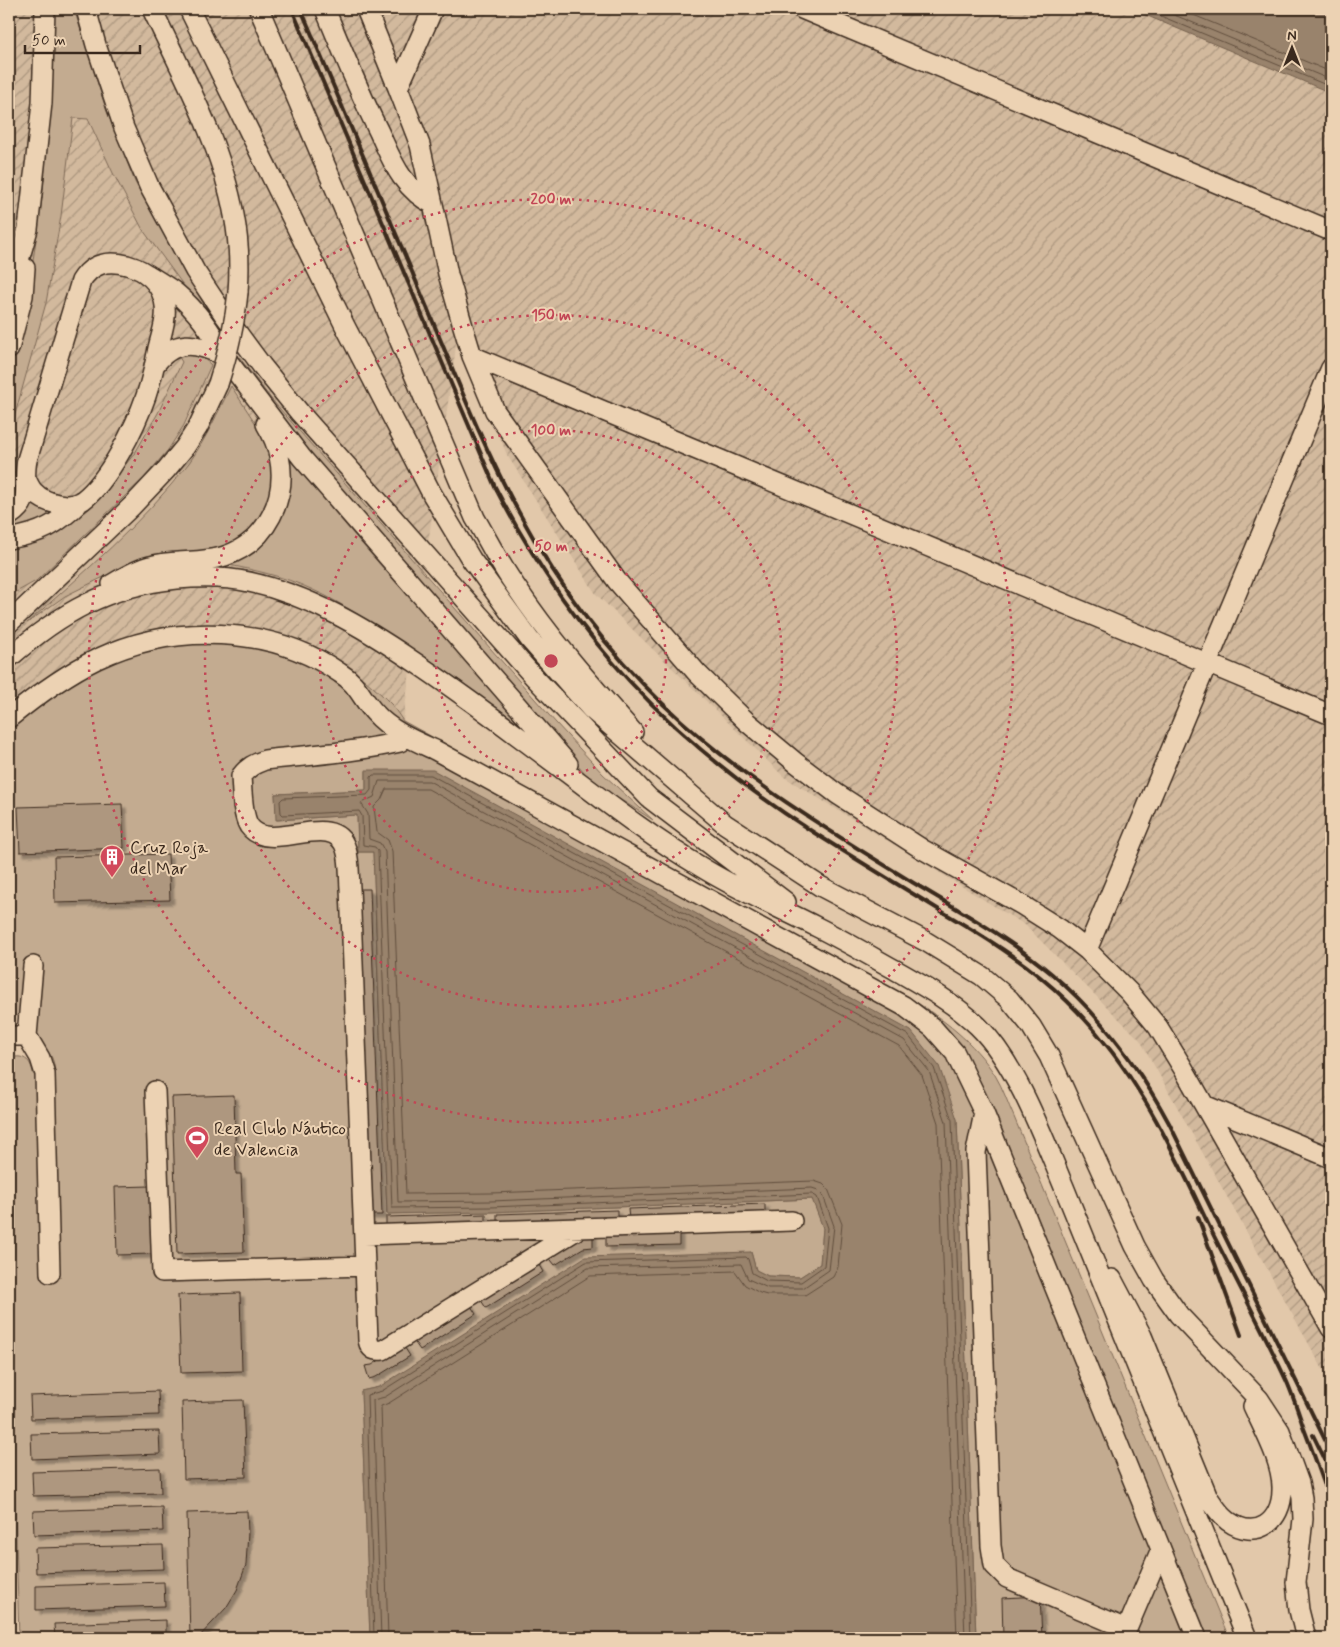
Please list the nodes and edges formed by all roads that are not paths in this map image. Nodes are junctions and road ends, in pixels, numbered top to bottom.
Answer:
1 (45, 9) edge
2 (86, 9) edge
3 (152, 9) edge
4 (189, 9) edge
5 (259, 9) edge
6 (325, 9) edge
7 (366, 9) edge
8 (433, 9) edge
9 (802, 9) edge
10 (398, 88) junction
11 (428, 202) junction
12 (28, 229) junction
13 (1331, 231) edge
14 (146, 274) junction
15 (9, 295) edge
16 (9, 349) edge
17 (224, 356) junction
18 (472, 356) junction
19 (154, 366) junction
20 (1331, 368) edge
21 (247, 388) junction
22 (26, 478) junction
23 (82, 500) junction
24 (9, 516) edge
25 (9, 539) edge
26 (36, 597) junction
27 (9, 609) edge
28 (62, 617) junction
29 (9, 623) edge
30 (9, 658) edge
31 (1206, 663) junction
32 (1331, 715) edge
33 (9, 718) edge
34 (404, 736) junction
35 (675, 780) junction
36 (593, 793) junction
37 (819, 927) junction
38 (1087, 950) junction
39 (33, 966) dead end
40 (18, 1036) edge
41 (155, 1091) dead end
42 (1204, 1105) junction
43 (984, 1112) junction
44 (1331, 1158) edge
45 (1064, 1187) junction
46 (792, 1221) dead end
47 (580, 1228) junction
48 (515, 1230) junction
49 (364, 1235) junction
50 (521, 1264) junction
51 (365, 1266) junction
52 (50, 1273) dead end
53 (1331, 1328) edge
54 (1238, 1375) junction
55 (1161, 1549) junction
56 (1198, 1638) edge
57 (1247, 1638) edge
58 (1306, 1638) edge

1 - 12 street
2 - 37 street
3 - 26 street, bridge
4 - 35 street
5 - 35 street
6 - 11 street
7 - 10 street
8 - 10 street
9 - 13 street
10 - 11 street
11 - 18 street
12 - 15 street
12 - 16 street
14 - 17 street
14 - 19 street
14 - 22 street
17 - 19 street
17 - 21 street
18 - 31 street
18 - 38 street
19 - 23 street
20 - 31 street
21 - 28 street
21 - 36 street
22 - 23 street
22 - 24 street
23 - 25 street
26 - 27 street
26 - 29 street
28 - 30 street
28 - 36 street
31 - 32 street
31 - 38 street
33 - 34 street
34 - 43 street
34 - 49 street
35 - 54 street
36 - 37 street
37 - 45 street
38 - 42 street
39 - 40 street
40 - 52 street
41 - 51 street
42 - 44 street
42 - 53 street
43 - 55 street
43 - 55 street
45 - 54 street
45 - 57 street
46 - 47 street
47 - 48 street
47 - 50 street
48 - 49 street
48 - 50 street
49 - 51 street
50 - 51 street
54 - 58 street
55 - 56 street

